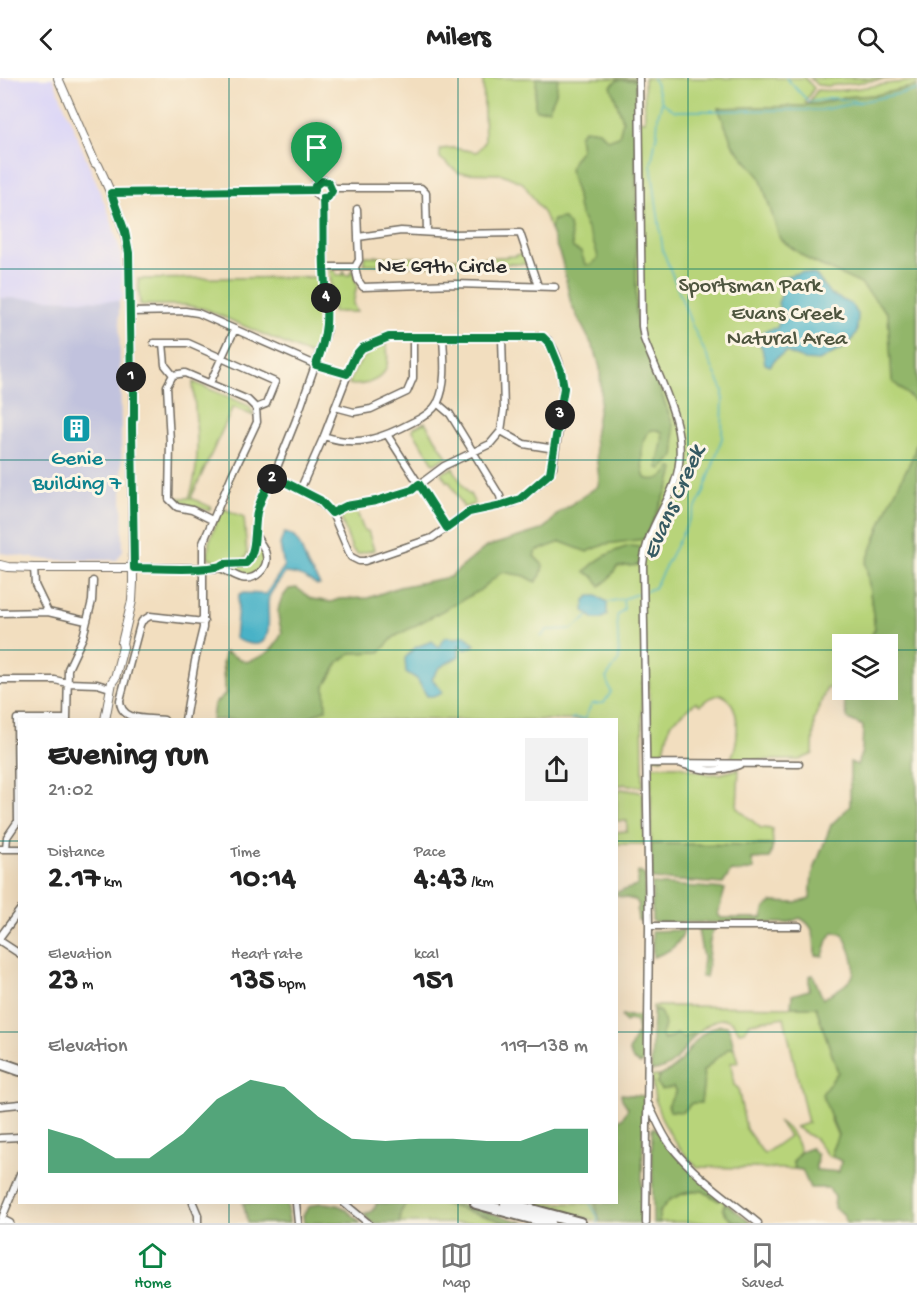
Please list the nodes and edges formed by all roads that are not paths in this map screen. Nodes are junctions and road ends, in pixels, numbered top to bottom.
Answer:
1 (58, 78) edge
2 (64, 78) edge
3 (639, 78) edge
4 (98, 165) junction
5 (332, 188) junction
6 (315, 190) junction
7 (111, 193) junction
8 (323, 198) junction
9 (357, 209) dead end
10 (427, 232) junction
11 (358, 237) junction
12 (324, 267) junction
13 (355, 267) junction
14 (538, 286) junction
15 (555, 287) dead end
16 (130, 312) junction
17 (235, 328) junction
18 (443, 337) junction
19 (502, 337) junction
20 (413, 338) junction
21 (154, 343) dead end
22 (163, 343) junction
23 (221, 358) junction
24 (316, 365) junction
25 (347, 374) junction
26 (173, 375) junction
27 (210, 383) junction
28 (437, 403) junction
29 (335, 407) junction
30 (256, 408) junction
31 (501, 431) junction
32 (324, 436) junction
33 (388, 436) junction
34 (555, 449) junction
35 (473, 452) junction
36 (273, 476) junction
37 (419, 484) junction
38 (300, 490) junction
39 (502, 505) junction
40 (332, 513) junction
41 (212, 520) junction
42 (447, 528) junction
43 (254, 533) junction
44 (0, 565) edge
45 (34, 568) junction
46 (134, 568) junction
47 (220, 568) junction
48 (203, 569) junction
49 (93, 581) dead end
50 (48, 612) junction
51 (0, 613) edge
52 (86, 621) junction
53 (204, 622) junction
54 (0, 680) edge
55 (67, 683) junction
56 (111, 685) junction
57 (67, 718) edge
58 (105, 718) edge
59 (142, 718) edge
60 (185, 718) edge
61 (18, 719) edge
62 (647, 763) junction
63 (799, 764) dead end
64 (18, 770) edge
65 (18, 823) edge
66 (3, 849) edge
67 (18, 913) edge
68 (649, 926) junction
69 (799, 926) dead end
70 (0, 937) edge
71 (0, 941) edge
72 (18, 953) edge
73 (0, 1063) edge
74 (18, 1069) edge
75 (0, 1071) edge
76 (18, 1076) edge
77 (648, 1102) junction
78 (18, 1104) edge
79 (0, 1106) edge
80 (18, 1137) edge
81 (0, 1138) edge
82 (18, 1179) edge
83 (193, 1204) edge
84 (296, 1204) edge
85 (345, 1204) edge
86 (480, 1204) edge
87 (510, 1204) edge
88 (1, 1221) edge
89 (10, 1223) edge
90 (198, 1223) edge
91 (298, 1223) edge
92 (368, 1223) edge
93 (550, 1223) edge
94 (580, 1223) edge
95 (646, 1223) edge
96 (758, 1223) edge

1 - 4 street
2 - 4 street
3 - 62 street
4 - 7 street
5 - 6 street
5 - 8 street
5 - 10 street
6 - 7 street
6 - 8 street
7 - 16 street
8 - 12 street
9 - 11 street, NE 69th Circle
10 - 11 street, NE 69th Circle
10 - 14 street, NE 69th Circle
11 - 13 street, NE 69th Circle
12 - 13 street
12 - 24 street
13 - 14 street, NE 69th Circle
14 - 15 street, NE 69th Circle
16 - 17 street
16 - 46 street
17 - 23 street
17 - 24 street
18 - 19 street
18 - 20 street
18 - 28 street
19 - 31 street
19 - 34 street
20 - 25 street
20 - 29 street
21 - 22 street
22 - 23 street
22 - 26 street
23 - 27 street
23 - 30 street
24 - 25 street
24 - 36 street
25 - 29 street
26 - 27 street
26 - 41 street
27 - 30 street
28 - 33 street
28 - 35 street
29 - 32 street
30 - 41 street
31 - 34 street
31 - 35 street
32 - 33 street
32 - 38 street
33 - 37 street
34 - 39 street
35 - 37 street
35 - 39 street
36 - 38 street
36 - 43 street
37 - 40 street
37 - 42 street
38 - 40 street
39 - 42 street
40 - 42 street
41 - 48 street
43 - 47 street
43 - 47 street
44 - 45 street
45 - 46 street
45 - 50 street
46 - 48 street
46 - 56 street
47 - 48 street
48 - 53 street
49 - 52 street
50 - 51 street
50 - 52 street
52 - 55 street
53 - 59 street
53 - 60 street
54 - 55 street
55 - 56 street
55 - 57 street
56 - 58 street
61 - 64 street
62 - 63 street
62 - 68 street
65 - 66 street
67 - 70 street
68 - 69 street
68 - 77 street
71 - 72 street
73 - 74 main road
75 - 76 main road
77 - 95 street
77 - 96 street
78 - 79 street
80 - 81 street
82 - 88 street
83 - 90 street
84 - 91 street
85 - 92 street
86 - 93 main road
87 - 94 main road
88 - 89 street

